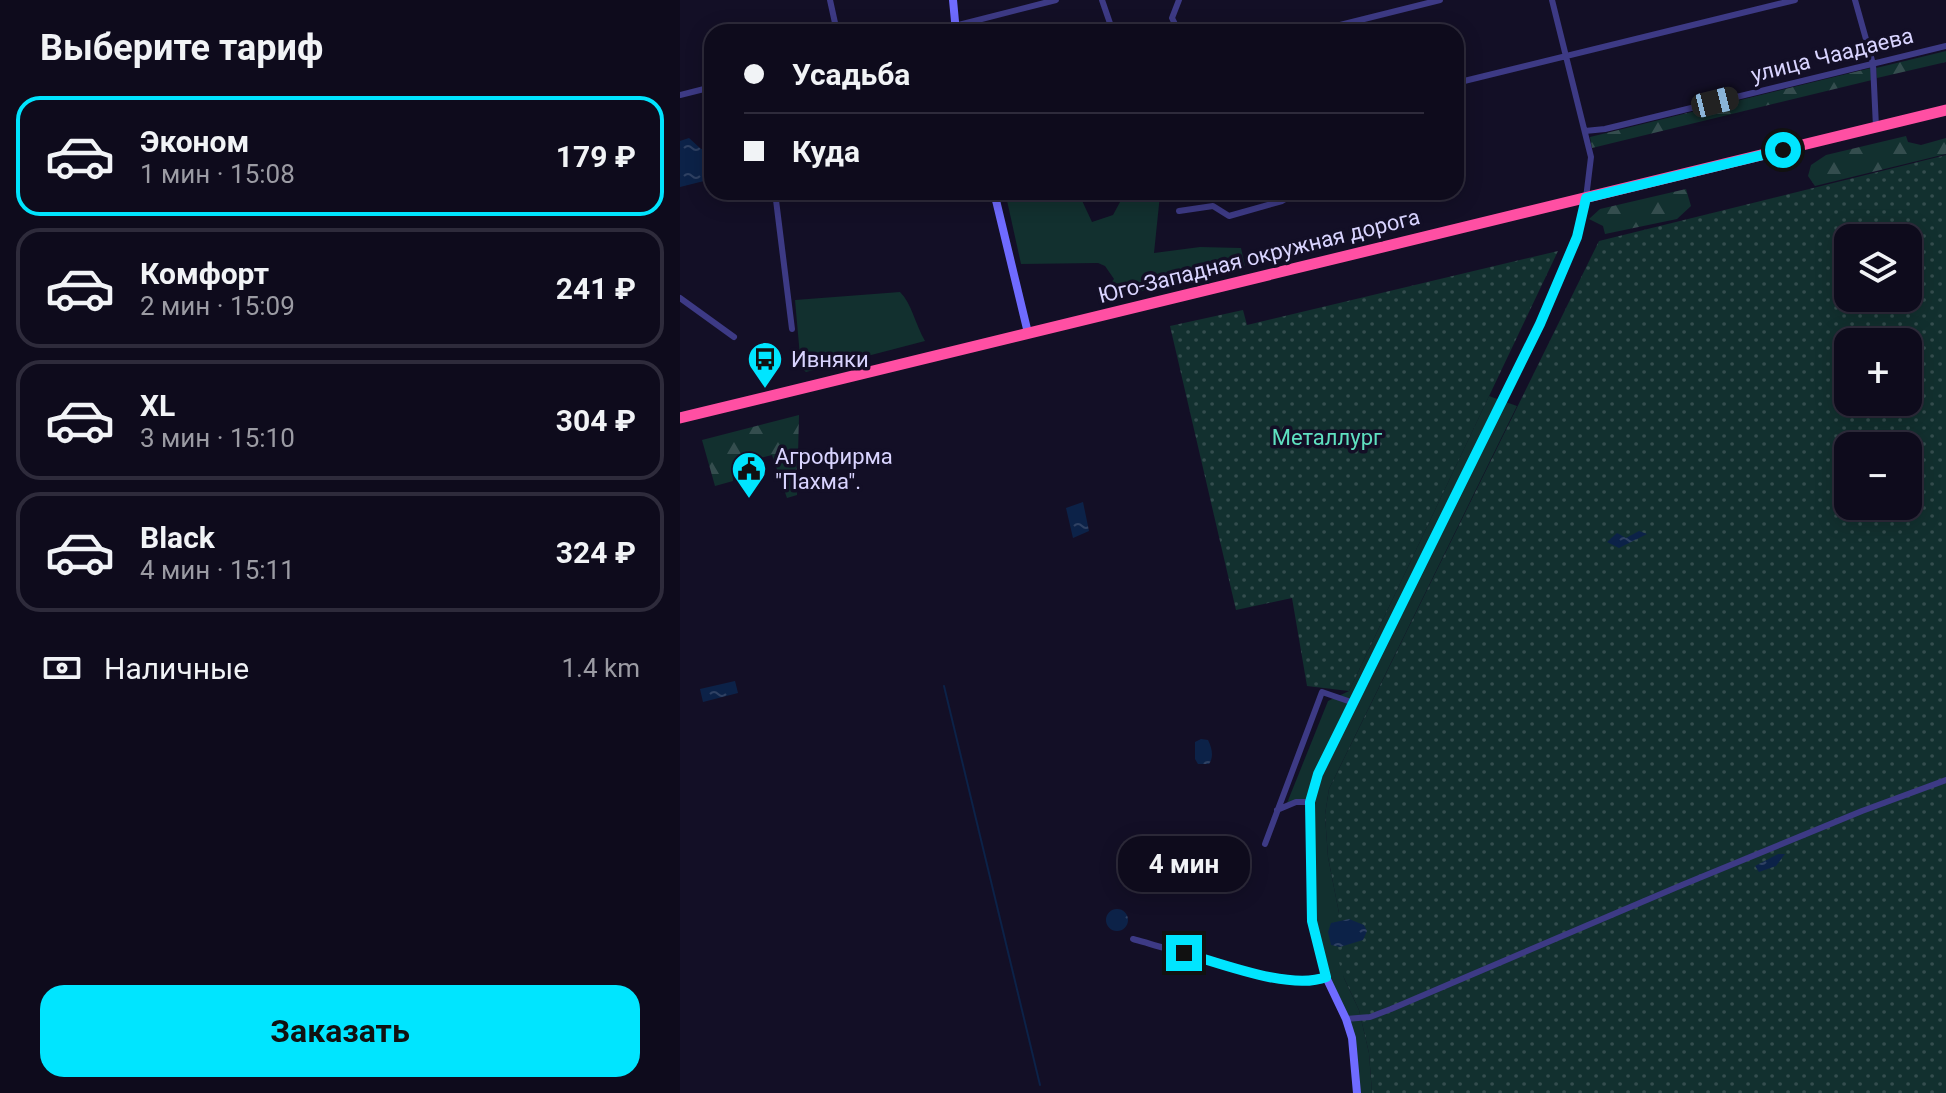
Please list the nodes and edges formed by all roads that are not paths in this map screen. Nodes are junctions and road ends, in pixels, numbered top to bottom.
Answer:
1 (830, 0) edge
2 (953, 0) edge
3 (1056, 0) edge
4 (1102, 0) edge
5 (1179, 0) edge
6 (1440, 0) edge
7 (1552, 0) edge
8 (1795, 0) edge
9 (1855, 0) edge
10 (835, 24) edge
11 (955, 24) edge
12 (972, 24) edge
13 (1110, 24) edge
14 (1174, 24) edge
15 (1344, 24) edge
16 (1946, 46) edge
17 (1565, 56) junction
18 (1873, 64) junction
19 (1464, 81) edge
20 (704, 89) edge
21 (680, 95) edge
22 (1946, 110) edge
23 (1876, 127) junction
24 (1585, 131) junction
25 (1586, 198) junction
26 (776, 200) edge
27 (996, 200) edge
28 (1285, 200) edge
29 (1179, 211) dead end
30 (680, 298) edge
31 (792, 329) dead end
32 (1028, 333) junction
33 (734, 337) dead end
34 (680, 418) edge
35 (1354, 703) junction
36 (1946, 780) edge
37 (1310, 802) junction
38 (1277, 810) junction
39 (1265, 844) dead end
40 (1133, 939) dead end
41 (1326, 977) junction
42 (1346, 1019) junction
43 (1357, 1093) edge

1 - 10 street
2 - 11 street
3 - 12 street
4 - 13 street
5 - 14 street
6 - 15 street
7 - 17 street
8 - 17 street
9 - 18 street
16 - 18 street, улица Чаадаева
17 - 19 street
17 - 24 street
18 - 23 street
18 - 24 street, улица Чаадаева
20 - 21 street
22 - 23 highway, Юго-Западная окружная дорога
23 - 25 highway, Юго-Западная окружная дорога
24 - 25 street
25 - 32 highway, Юго-Западная окружная дорога
25 - 35 street
26 - 31 street
27 - 32 street
28 - 29 street
30 - 33 street
32 - 34 highway
35 - 37 street
35 - 38 street
36 - 42 street
37 - 38 street
37 - 41 street
38 - 39 street
40 - 41 street
41 - 42 street
42 - 43 street

